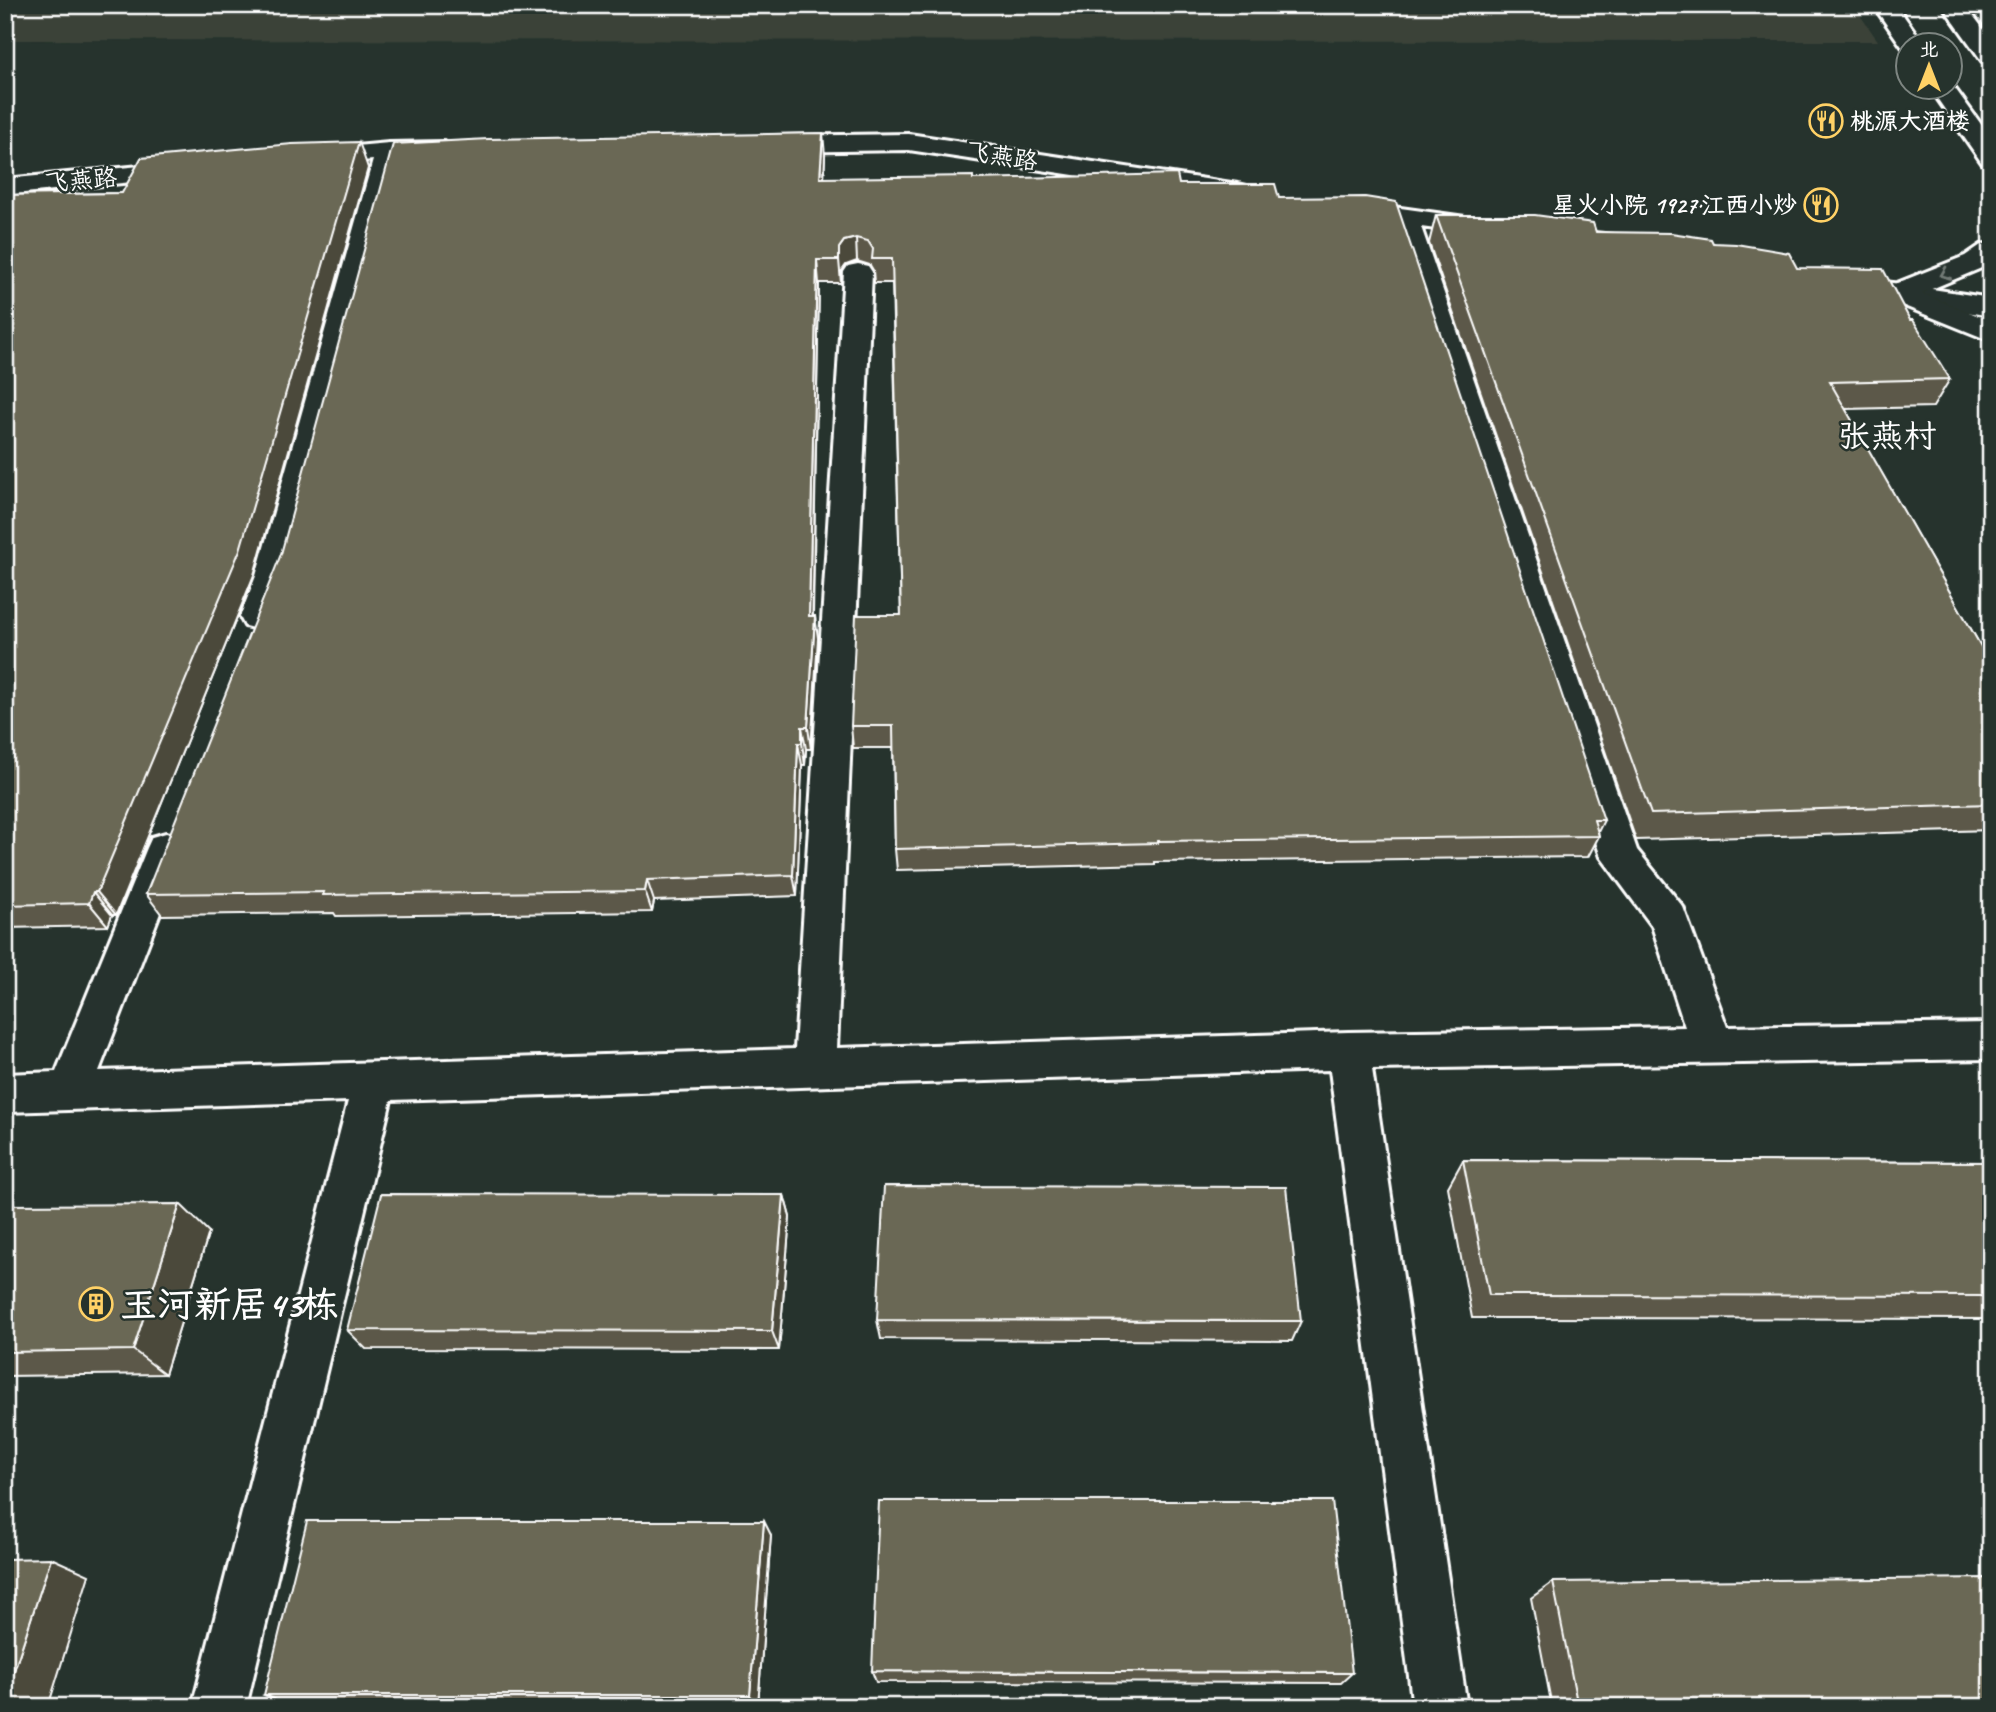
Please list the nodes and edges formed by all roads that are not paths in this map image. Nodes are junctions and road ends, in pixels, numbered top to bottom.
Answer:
1 (1884, 5) edge
2 (1953, 5) edge
3 (1903, 32) edge
4 (1991, 56) edge
5 (1952, 102) edge
6 (745, 145) edge
7 (471, 149) edge
8 (389, 151) junction
9 (1991, 157) edge
10 (293, 160) edge
11 (211, 167) edge
12 (5, 187) edge
13 (1266, 196) edge
14 (1321, 204) edge
15 (1404, 217) junction
16 (1511, 231) edge
17 (1991, 251) edge
18 (858, 272) edge
19 (1857, 286) edge
20 (1897, 293) junction
21 (1991, 307) edge
22 (1991, 332) edge
23 (248, 641) edge
24 (177, 821) edge
25 (1991, 1041) edge
26 (1713, 1045) junction
27 (1348, 1051) junction
28 (814, 1068) junction
29 (374, 1081) junction
30 (70, 1091) junction
31 (5, 1093) edge
32 (219, 1707) edge
33 (1440, 1707) edge

1 - 3 street
2 - 4 street
5 - 9 street
6 - 13 street, 飞燕路
7 - 8 street
8 - 10 street
8 - 23 street
11 - 12 street, 飞燕路
14 - 15 street
15 - 16 street
15 - 26 street
17 -> 20 street
18 - 28 street
19 - 20 street
20 - 21 street
20 - 22 street
24 - 30 street
25 - 26 street
26 - 27 street
27 - 28 street
27 - 33 street
28 - 29 street
29 - 30 street
29 - 32 street
30 - 31 street

